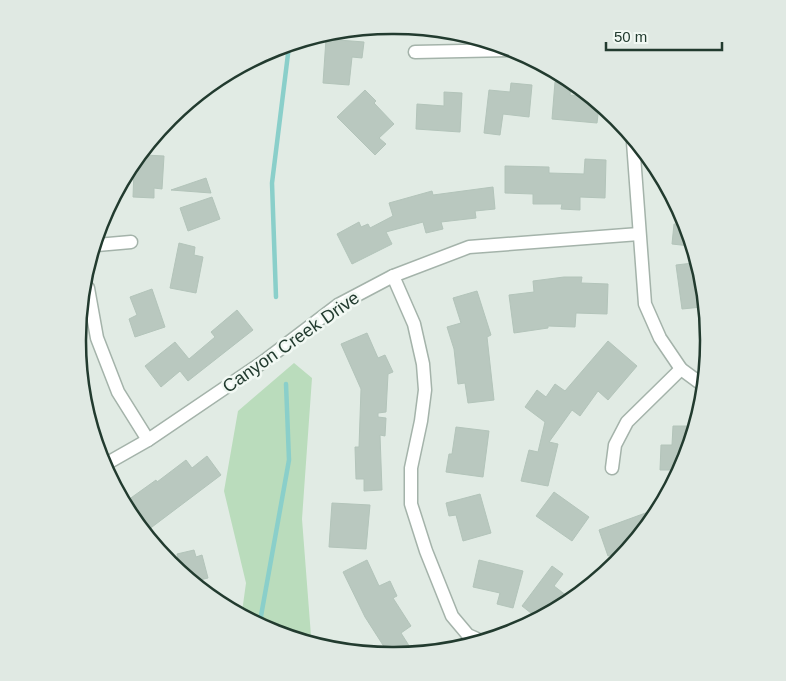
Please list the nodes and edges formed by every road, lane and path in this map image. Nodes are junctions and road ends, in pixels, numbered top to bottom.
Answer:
1 (493, 50) edge
2 (415, 52) dead end
3 (633, 149) edge
4 (639, 234) junction
5 (131, 242) dead end
6 (102, 244) edge
7 (393, 276) junction
8 (90, 297) edge
9 (681, 369) junction
10 (697, 381) edge
11 (148, 440) junction
12 (111, 461) edge
13 (612, 468) dead end
14 (472, 637) edge

1 - 2 street
3 - 4 street
4 - 7 street, Canyon Creek Drive
4 - 9 street
5 - 6 street
7 - 11 street, Canyon Creek Drive
7 - 14 street
8 - 11 street
9 - 10 street
9 - 13 street
11 - 12 street, Canyon Creek Drive

